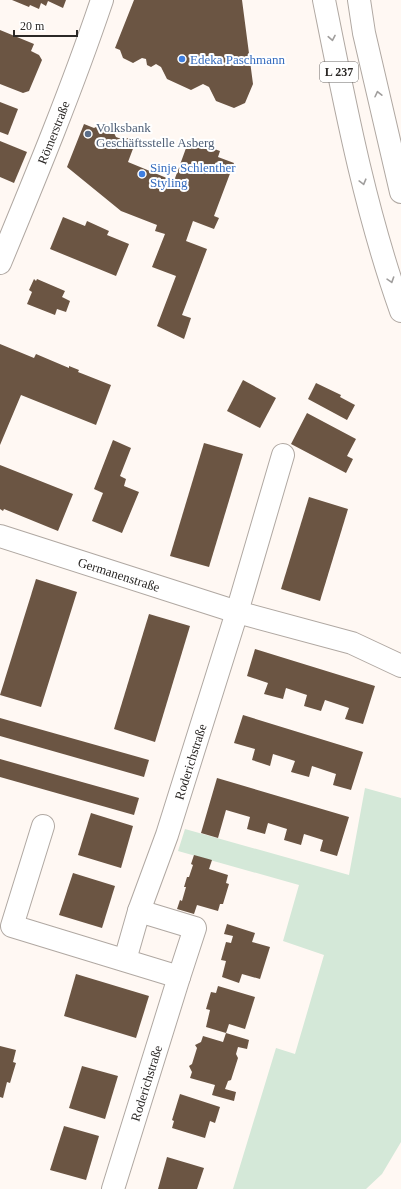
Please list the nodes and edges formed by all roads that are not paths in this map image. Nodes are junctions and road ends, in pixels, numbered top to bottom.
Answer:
1 (102, 0) edge
2 (324, 0) edge
3 (359, 0) edge
4 (401, 192) edge
5 (0, 263) edge
6 (401, 311) edge
7 (283, 456) dead end
8 (0, 536) edge
9 (237, 612) junction
10 (401, 666) edge
11 (43, 826) dead end
12 (139, 911) junction
13 (124, 960) junction
14 (179, 977) junction
15 (113, 1189) edge

1 - 5 main road, Römerstraße
2 -> 6 main road, L 237
4 -> 3 main road, L 237
7 - 9 main road
8 - 9 main road, Germanenstraße
9 - 10 main road, Germanenstraße
9 - 12 main road, Roderichstraße
11 - 13 main road
12 - 13 main road, Roderichstraße
12 - 14 main road, Roderichstraße
13 - 14 main road
14 - 15 main road, Roderichstraße

